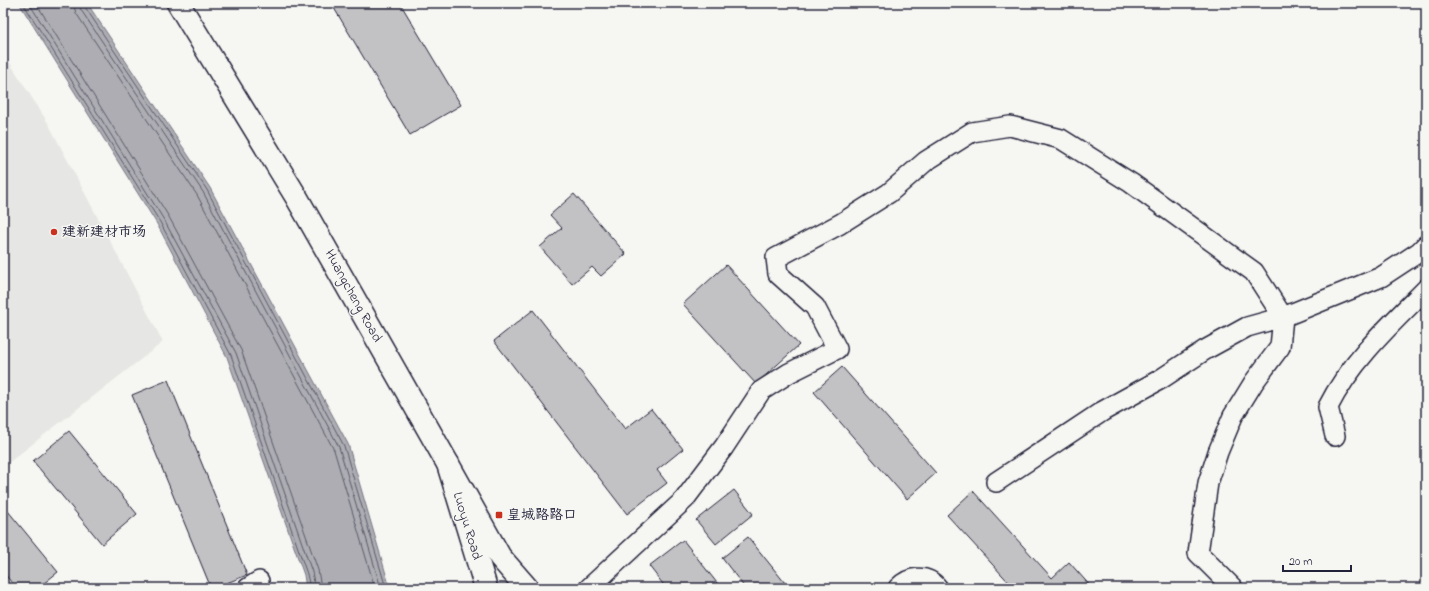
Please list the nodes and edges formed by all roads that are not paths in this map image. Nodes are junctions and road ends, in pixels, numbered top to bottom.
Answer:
1 (178, 3) edge
2 (1426, 245) edge
3 (1426, 289) edge
4 (1283, 317) junction
5 (1334, 436) dead end
6 (448, 464) junction
7 (996, 482) dead end
8 (486, 588) edge
9 (527, 588) edge
10 (589, 588) edge
11 (898, 588) edge
12 (938, 588) edge
13 (1233, 588) edge

1 - 6 main road, Huangcheng Road
2 - 4 street
3 - 5 street
4 - 7 street
4 - 10 street
4 - 13 street
6 - 8 main road, Luoyu Road
6 - 9 main road, Huangcheng Road
11 - 12 street

